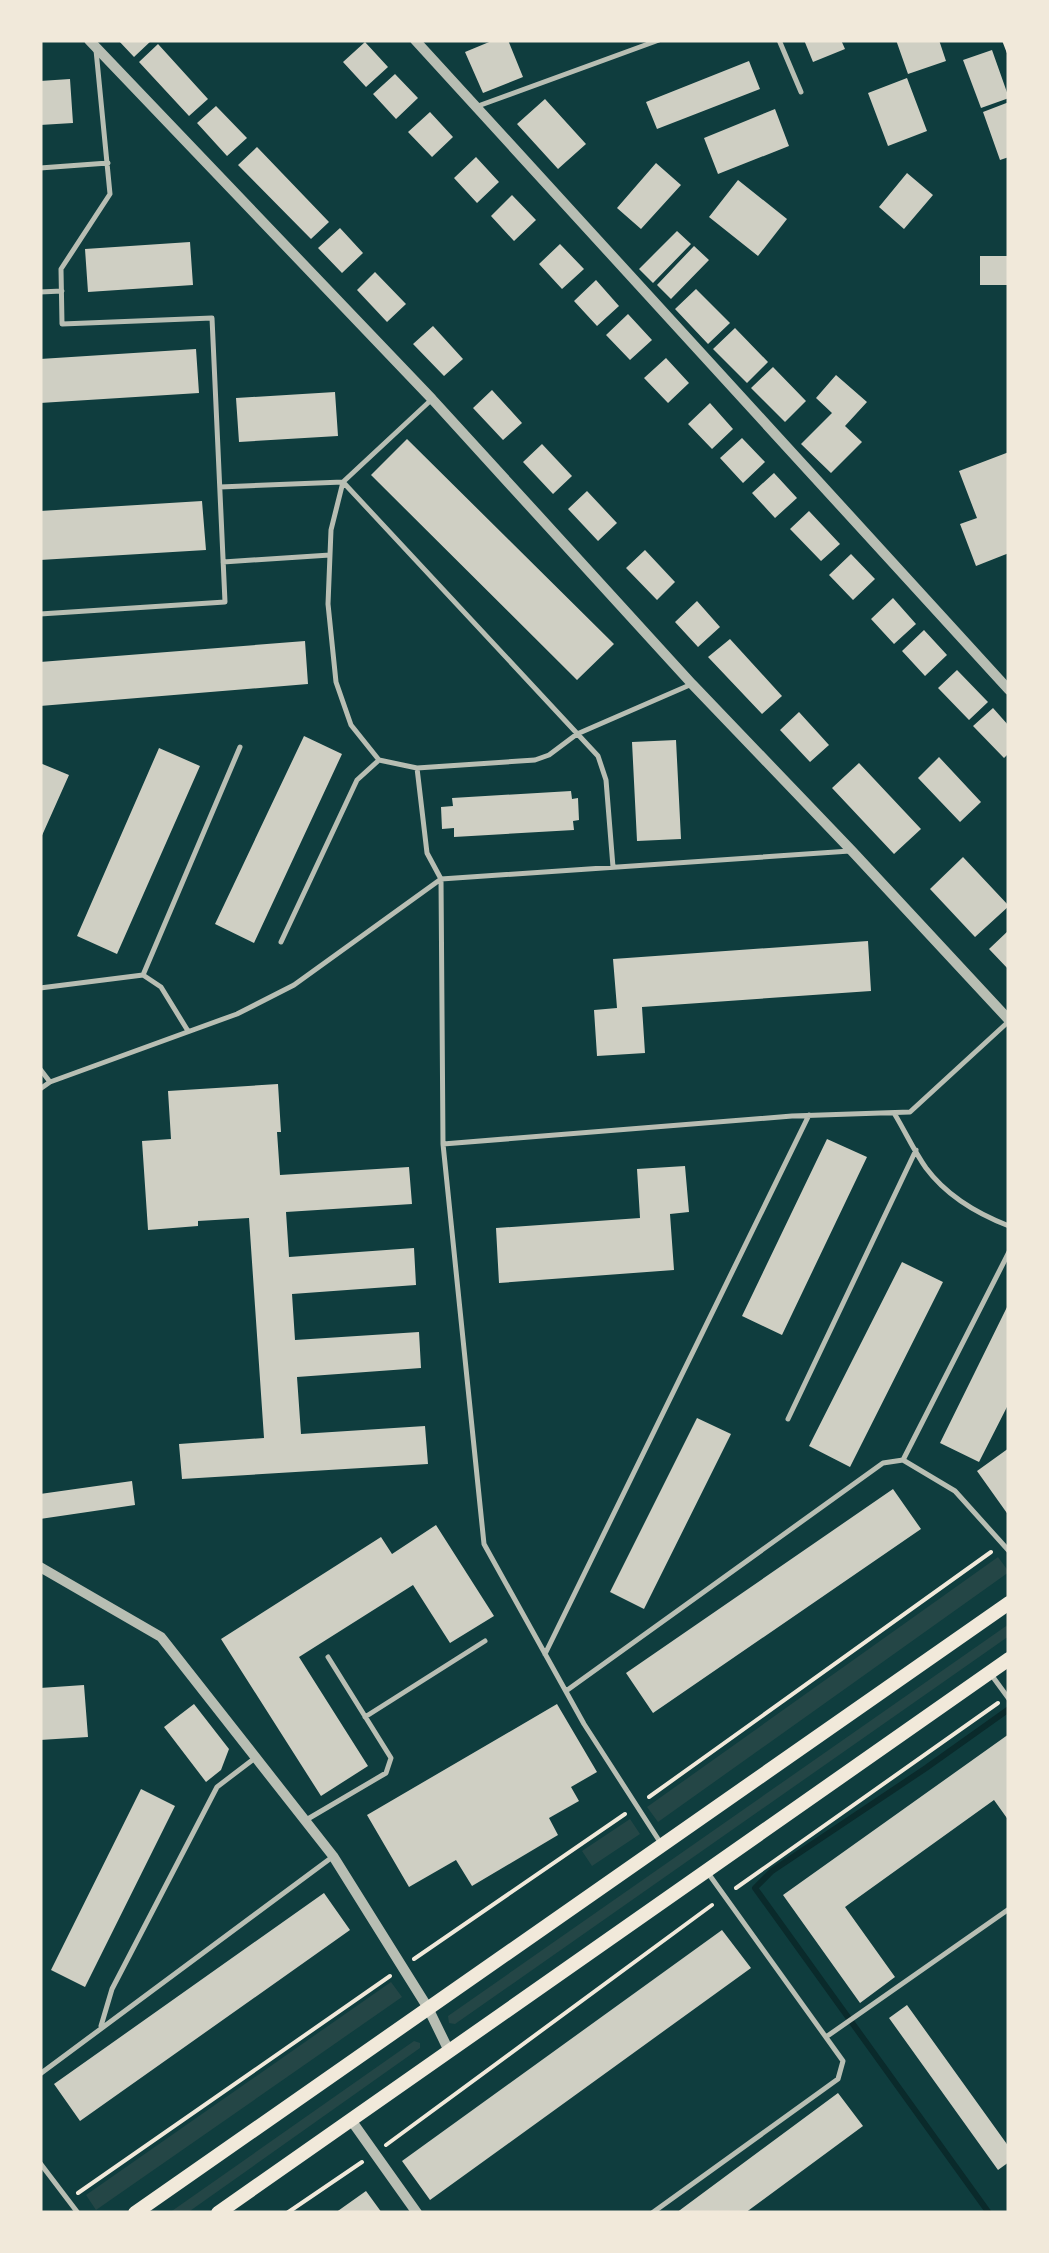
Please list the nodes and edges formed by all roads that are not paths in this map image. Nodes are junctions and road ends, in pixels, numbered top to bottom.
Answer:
1 (416, 40) edge
2 (659, 40) edge
3 (779, 40) edge
4 (92, 43) edge
5 (801, 92) dead end
6 (475, 107) junction
7 (108, 162) junction
8 (40, 168) edge
9 (62, 291) junction
10 (40, 292) edge
11 (432, 399) junction
12 (343, 482) junction
13 (220, 487) junction
14 (330, 555) junction
15 (223, 562) junction
16 (40, 614) edge
17 (692, 684) junction
18 (1009, 690) edge
19 (577, 734) junction
20 (240, 747) dead end
21 (379, 760) junction
22 (417, 768) junction
23 (852, 851) junction
24 (613, 868) junction
25 (441, 880) junction
26 (281, 942) dead end
27 (144, 975) junction
28 (40, 988) edge
29 (1009, 1021) edge
30 (188, 1032) junction
31 (40, 1069) edge
32 (50, 1082) junction
33 (40, 1089) edge
34 (894, 1113) junction
35 (809, 1115) junction
36 (443, 1144) junction
37 (916, 1150) junction
38 (1009, 1226) edge
39 (1009, 1252) edge
40 (788, 1419) dead end
41 (903, 1460) junction
42 (1009, 1551) edge
43 (40, 1567) edge
44 (1009, 1603) edge
45 (485, 1641) dead end
46 (545, 1654) junction
47 (328, 1657) dead end
48 (1009, 1659) edge
49 (989, 1672) junction
50 (566, 1691) junction
51 (1008, 1697) edge
52 (365, 1718) junction
53 (257, 1757) junction
54 (306, 1820) junction
55 (662, 1845) junction
56 (333, 1856) junction
57 (707, 1870) junction
58 (1009, 1909) edge
59 (428, 2008) junction
60 (100, 2030) junction
61 (826, 2037) junction
62 (448, 2052) junction
63 (40, 2074) edge
64 (351, 2120) junction
65 (40, 2163) edge
66 (78, 2213) edge
67 (135, 2213) edge
68 (218, 2213) edge
69 (417, 2213) edge
70 (652, 2213) edge

1 - 6 street
2 - 6 lane
3 - 5 lane
4 - 7 lane
4 - 11 street
6 - 18 street
7 - 8 lane
7 - 9 lane
9 - 10 lane
9 - 13 lane
11 - 12 lane
11 - 17 street
12 - 13 lane
12 - 14 lane
12 - 19 lane
13 - 15 lane
14 - 15 lane
14 - 21 lane
15 - 16 lane
17 - 19 lane
17 - 23 street
19 - 22 lane
19 - 24 lane
20 - 27 lane
21 - 22 lane
21 - 26 lane
22 - 25 lane
23 - 24 lane
23 - 29 street
24 - 25 lane
25 - 30 lane
25 - 36 lane
27 - 28 lane
27 - 30 lane
29 - 34 lane
30 - 32 lane
31 - 32 lane
32 - 33 lane
34 - 35 lane
34 - 37 lane
35 - 36 lane
35 - 46 lane
36 - 46 lane
37 - 38 lane
37 - 40 lane
39 - 41 lane
41 - 42 lane
41 - 50 lane
43 - 53 street
44 - 55 main road
45 - 52 lane
46 - 50 lane
47 - 52 lane
48 - 49 main road
49 - 51 lane
49 - 57 main road
50 - 55 lane
52 - 54 lane
53 - 54 street
53 - 60 lane
54 - 56 street
55 - 59 main road
56 - 59 street
56 - 60 lane
57 - 61 lane
57 - 62 main road
58 - 61 lane
59 - 62 street
59 - 67 main road
60 - 63 lane
61 - 70 lane
62 - 64 main road
64 - 68 main road
64 - 69 street
65 - 66 lane

